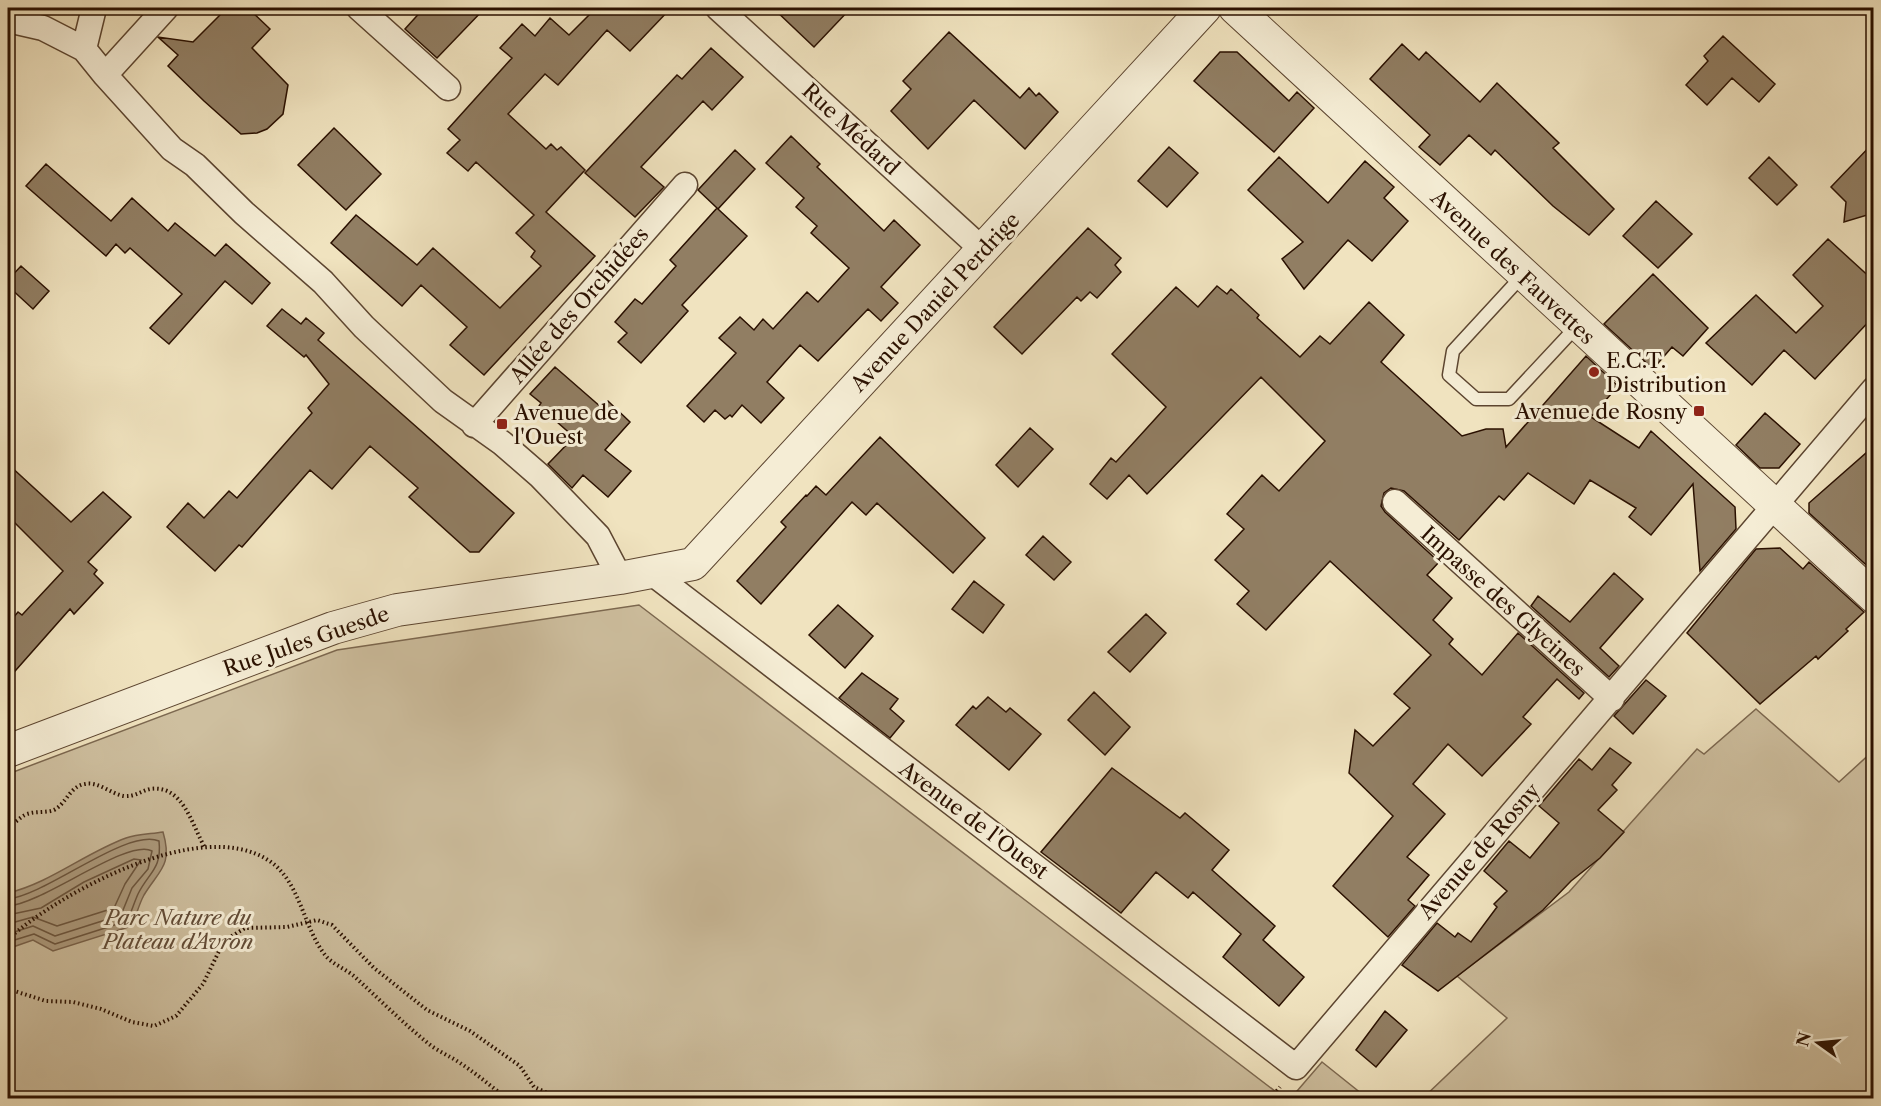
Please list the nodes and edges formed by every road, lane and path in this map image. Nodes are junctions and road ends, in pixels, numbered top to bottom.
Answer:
1 (94, 8) edge
2 (166, 8) edge
3 (358, 8) edge
4 (718, 8) edge
5 (1205, 8) edge
6 (1235, 8) edge
7 (8, 20) edge
8 (84, 49) junction
9 (105, 75) junction
10 (448, 88) dead end
11 (685, 185) dead end
12 (983, 250) junction
13 (1523, 276) junction
14 (1577, 326) junction
15 (1874, 389) edge
16 (474, 425) junction
17 (1395, 502) dead end
18 (1773, 505) junction
19 (652, 573) junction
20 (620, 578) junction
21 (1874, 597) edge
22 (1612, 699) junction
23 (8, 751) edge
24 (8, 825) edge
25 (205, 848) junction
26 (306, 921) junction
27 (8, 939) edge
28 (8, 989) edge
29 (1296, 1067) joint
30 (506, 1098) edge
31 (559, 1098) edge

1 - 8 street
2 - 9 street
3 - 10 street
4 - 12 street, Rue Médard
5 - 12 street, Avenue Daniel Perdrige
6 - 13 street, Avenue des Fauvettes
7 - 8 street
8 - 9 street
9 - 16 street
11 - 16 street, Allée des Orchidées
12 - 19 street, Avenue Daniel Perdrige
13 - 14 street, Avenue des Fauvettes
13 - 14 lane
14 - 18 street, Avenue des Fauvettes
15 - 18 street, Avenue de Rosny
16 - 20 street
17 - 22 street, Impasse des Glycines
18 - 21 street, Avenue des Fauvettes
18 - 22 street, Avenue de Rosny
19 - 20 street, Rue Jules Guesde
19 - 29 street, Avenue de l'Ouest
20 - 23 street, Rue Jules Guesde
22 - 29 street, Avenue de Rosny
24 - 25 path
25 - 26 path
25 - 27 path
26 - 28 path
26 - 30 path
26 - 31 path

